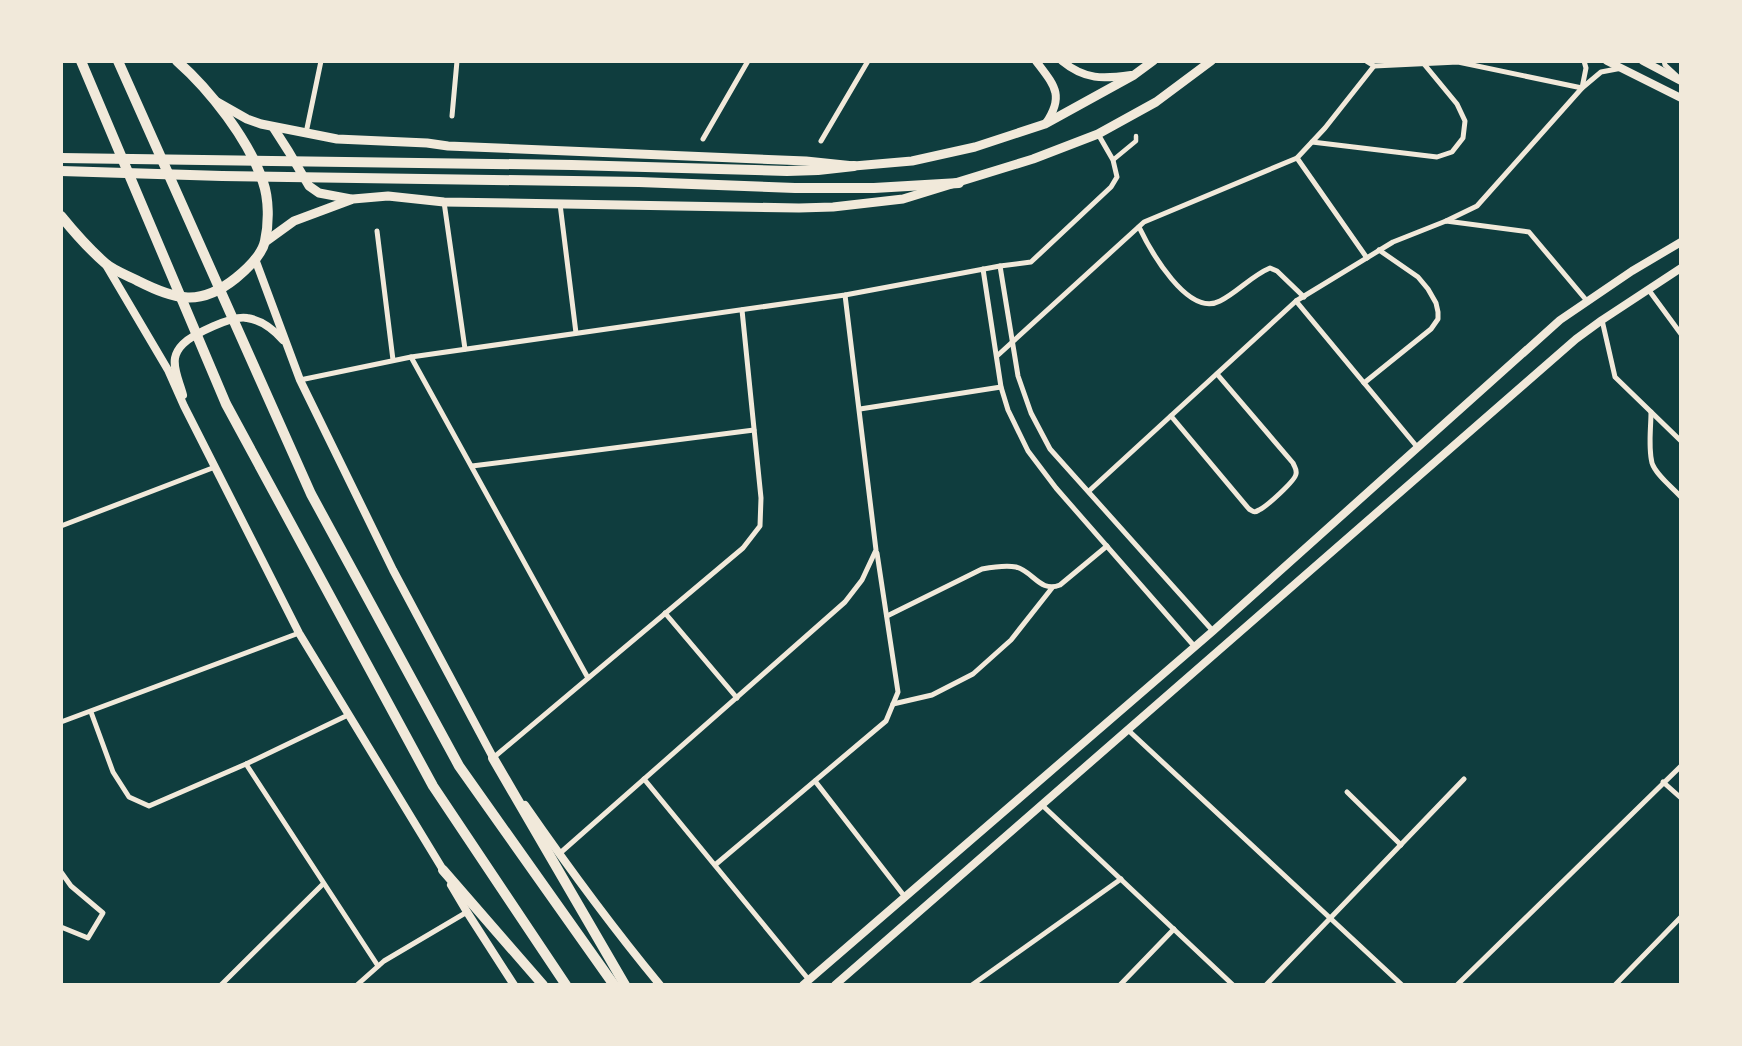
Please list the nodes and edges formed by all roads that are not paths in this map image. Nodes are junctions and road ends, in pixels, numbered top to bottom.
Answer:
1 (81, 61) edge
2 (118, 61) edge
3 (321, 61) edge
4 (457, 61) edge
5 (748, 61) edge
6 (868, 61) edge
7 (1036, 61) edge
8 (1062, 61) edge
9 (1153, 61) edge
10 (1210, 61) edge
11 (1366, 61) edge
12 (1584, 61) edge
13 (1607, 61) edge
14 (1643, 61) edge
15 (1664, 61) edge
16 (178, 62) edge
17 (1424, 64) junction
18 (1374, 66) junction
19 (1622, 68) junction
20 (1134, 75) junction
21 (1681, 80) edge
22 (1582, 88) junction
23 (1681, 98) edge
24 (215, 102) junction
25 (452, 116) dead end
26 (1045, 124) junction
27 (273, 127) junction
28 (306, 133) junction
29 (1098, 134) junction
30 (1136, 135) dead end
31 (703, 139) dead end
32 (821, 141) dead end
33 (1312, 142) junction
34 (61, 158) edge
35 (1297, 158) junction
36 (1113, 160) junction
37 (854, 166) junction
38 (61, 171) edge
39 (959, 183) junction
40 (353, 199) junction
41 (444, 202) junction
42 (560, 204) junction
43 (61, 216) edge
44 (1446, 221) junction
45 (1139, 227) junction
46 (377, 231) dead end
47 (265, 242) junction
48 (1681, 242) edge
49 (1379, 250) junction
50 (1367, 258) junction
51 (255, 259) junction
52 (106, 265) junction
53 (1000, 265) junction
54 (1681, 268) edge
55 (984, 269) junction
56 (1648, 289) junction
57 (845, 295) junction
58 (1304, 297) junction
59 (1296, 301) junction
60 (1587, 301) junction
61 (741, 310) junction
62 (1602, 320) junction
63 (576, 333) junction
64 (1681, 334) edge
65 (1012, 341) junction
66 (287, 346) junction
67 (465, 349) junction
68 (411, 356) junction
69 (997, 356) junction
70 (393, 360) junction
71 (1217, 374) junction
72 (300, 380) junction
73 (1364, 383) junction
74 (1001, 387) junction
75 (184, 406) junction
76 (860, 409) junction
77 (1651, 412) junction
78 (1171, 416) junction
79 (754, 430) junction
80 (1681, 441) edge
81 (1418, 448) junction
82 (472, 466) junction
83 (215, 467) junction
84 (1089, 491) junction
85 (1681, 497) edge
86 (61, 526) edge
87 (1107, 546) junction
88 (876, 550) junction
89 (1052, 588) junction
90 (665, 613) junction
91 (887, 616) junction
92 (1213, 631) junction
93 (299, 634) junction
94 (1195, 647) junction
95 (588, 678) junction
96 (737, 698) junction
97 (893, 704) junction
98 (91, 712) junction
99 (348, 715) junction
100 (61, 722) edge
101 (1128, 730) junction
102 (493, 758) junction
103 (246, 764) junction
104 (1681, 766) edge
105 (644, 779) junction
106 (1464, 779) dead end
107 (815, 781) junction
108 (1663, 782) junction
109 (1347, 792) dead end
110 (1681, 798) edge
111 (1042, 805) junction
112 (1401, 845) junction
113 (559, 854) junction
114 (715, 865) junction
115 (443, 870) junction
116 (61, 872) edge
117 (1121, 879) junction
118 (323, 884) junction
119 (905, 897) junction
120 (467, 912) junction
121 (1681, 917) edge
122 (1331, 918) junction
123 (61, 927) edge
124 (1174, 929) junction
125 (379, 966) junction
126 (806, 982) edge
127 (974, 984) edge
128 (220, 985) edge
129 (357, 985) edge
130 (514, 985) edge
131 (543, 985) edge
132 (566, 985) edge
133 (614, 985) edge
134 (625, 985) edge
135 (660, 985) edge
136 (835, 985) edge
137 (1120, 985) edge
138 (1233, 985) edge
139 (1266, 985) edge
140 (1402, 985) edge
141 (1457, 985) edge
142 (1615, 985) edge

1 - 132 highway
2 - 133 highway
3 - 28 street
4 - 25 street
5 - 31 street
6 - 32 street
7 - 26 main road
8 - 20 main road
9 - 20 main road
10 - 29 main road
11 - 18 street
12 - 22 street
13 - 19 main road
14 - 21 main road
15 - 21 street
16 - 24 highway
17 - 18 street
17 - 22 street
17 - 33 street
18 - 33 street
19 - 22 street
19 - 23 main road
20 - 26 main road
22 - 44 street
24 - 27 main road
24 - 47 highway
26 - 37 main road
27 - 28 main road
27 - 40 main road
28 - 37 main road
29 - 36 street
29 - 39 main road
30 - 36 street
33 - 35 street
34 - 37 highway
35 - 45 street
35 - 50 street
36 - 53 street
38 - 39 highway
39 - 42 main road
40 - 41 main road
40 - 47 main road
41 - 42 main road
41 - 67 street
42 - 63 street
43 - 52 highway
44 - 49 street
44 - 60 street
45 - 58 street
45 - 65 street
46 - 70 street
47 - 51 highway
48 - 60 main road
49 - 50 street
49 - 73 street
50 - 58 street
51 - 52 highway
51 - 66 main road
52 - 75 main road
53 - 55 street
53 - 65 street
54 - 56 main road
55 - 57 street
55 - 69 street
56 - 62 main road
56 - 64 street
57 - 61 street
57 - 76 street
58 - 59 street
59 - 71 street
59 - 73 street
60 - 81 main road
61 - 63 street
61 - 79 street
62 - 77 street
62 - 101 main road
63 - 67 street
65 - 69 street
65 - 84 street
66 - 72 main road
66 - 75 main road
67 - 68 street
68 - 70 street
68 - 82 street
69 - 74 street
70 - 72 street
71 - 78 street
71 - 78 street
72 - 102 main road
73 - 81 street
74 - 76 street
74 - 87 street
75 - 83 main road
76 - 88 street
77 - 80 street
77 - 85 street
78 - 84 street
79 - 82 street
79 - 90 street
81 - 92 main road
82 - 95 street
83 - 86 street
83 - 93 main road
84 - 92 street
87 - 89 street
87 - 94 street
88 - 91 street
88 - 96 street
89 - 91 street
89 - 97 street
90 - 95 street
90 - 96 street
91 - 97 street
92 - 94 main road
93 - 98 street
93 - 99 main road
94 - 119 main road
95 - 102 street
96 - 105 street
97 - 107 street
98 - 100 street
98 - 103 street
99 - 103 street
99 - 115 main road
101 - 111 main road
101 - 122 street
102 - 113 main road
102 - 134 highway
103 - 118 street
104 - 108 street
105 - 113 street
105 - 114 street
106 - 112 street
107 - 114 street
107 - 119 street
108 - 110 street
108 - 141 street
109 - 112 street
111 - 117 street
111 - 136 main road
112 - 122 street
113 - 135 main road
114 - 126 street
115 - 120 main road
115 - 131 highway
116 - 123 street
117 - 124 street
117 - 127 street
118 - 125 street
118 - 128 street
119 - 126 main road
120 - 125 street
120 - 130 main road
121 - 142 street
122 - 139 street
122 - 140 street
124 - 137 street
124 - 138 street
125 - 129 street

